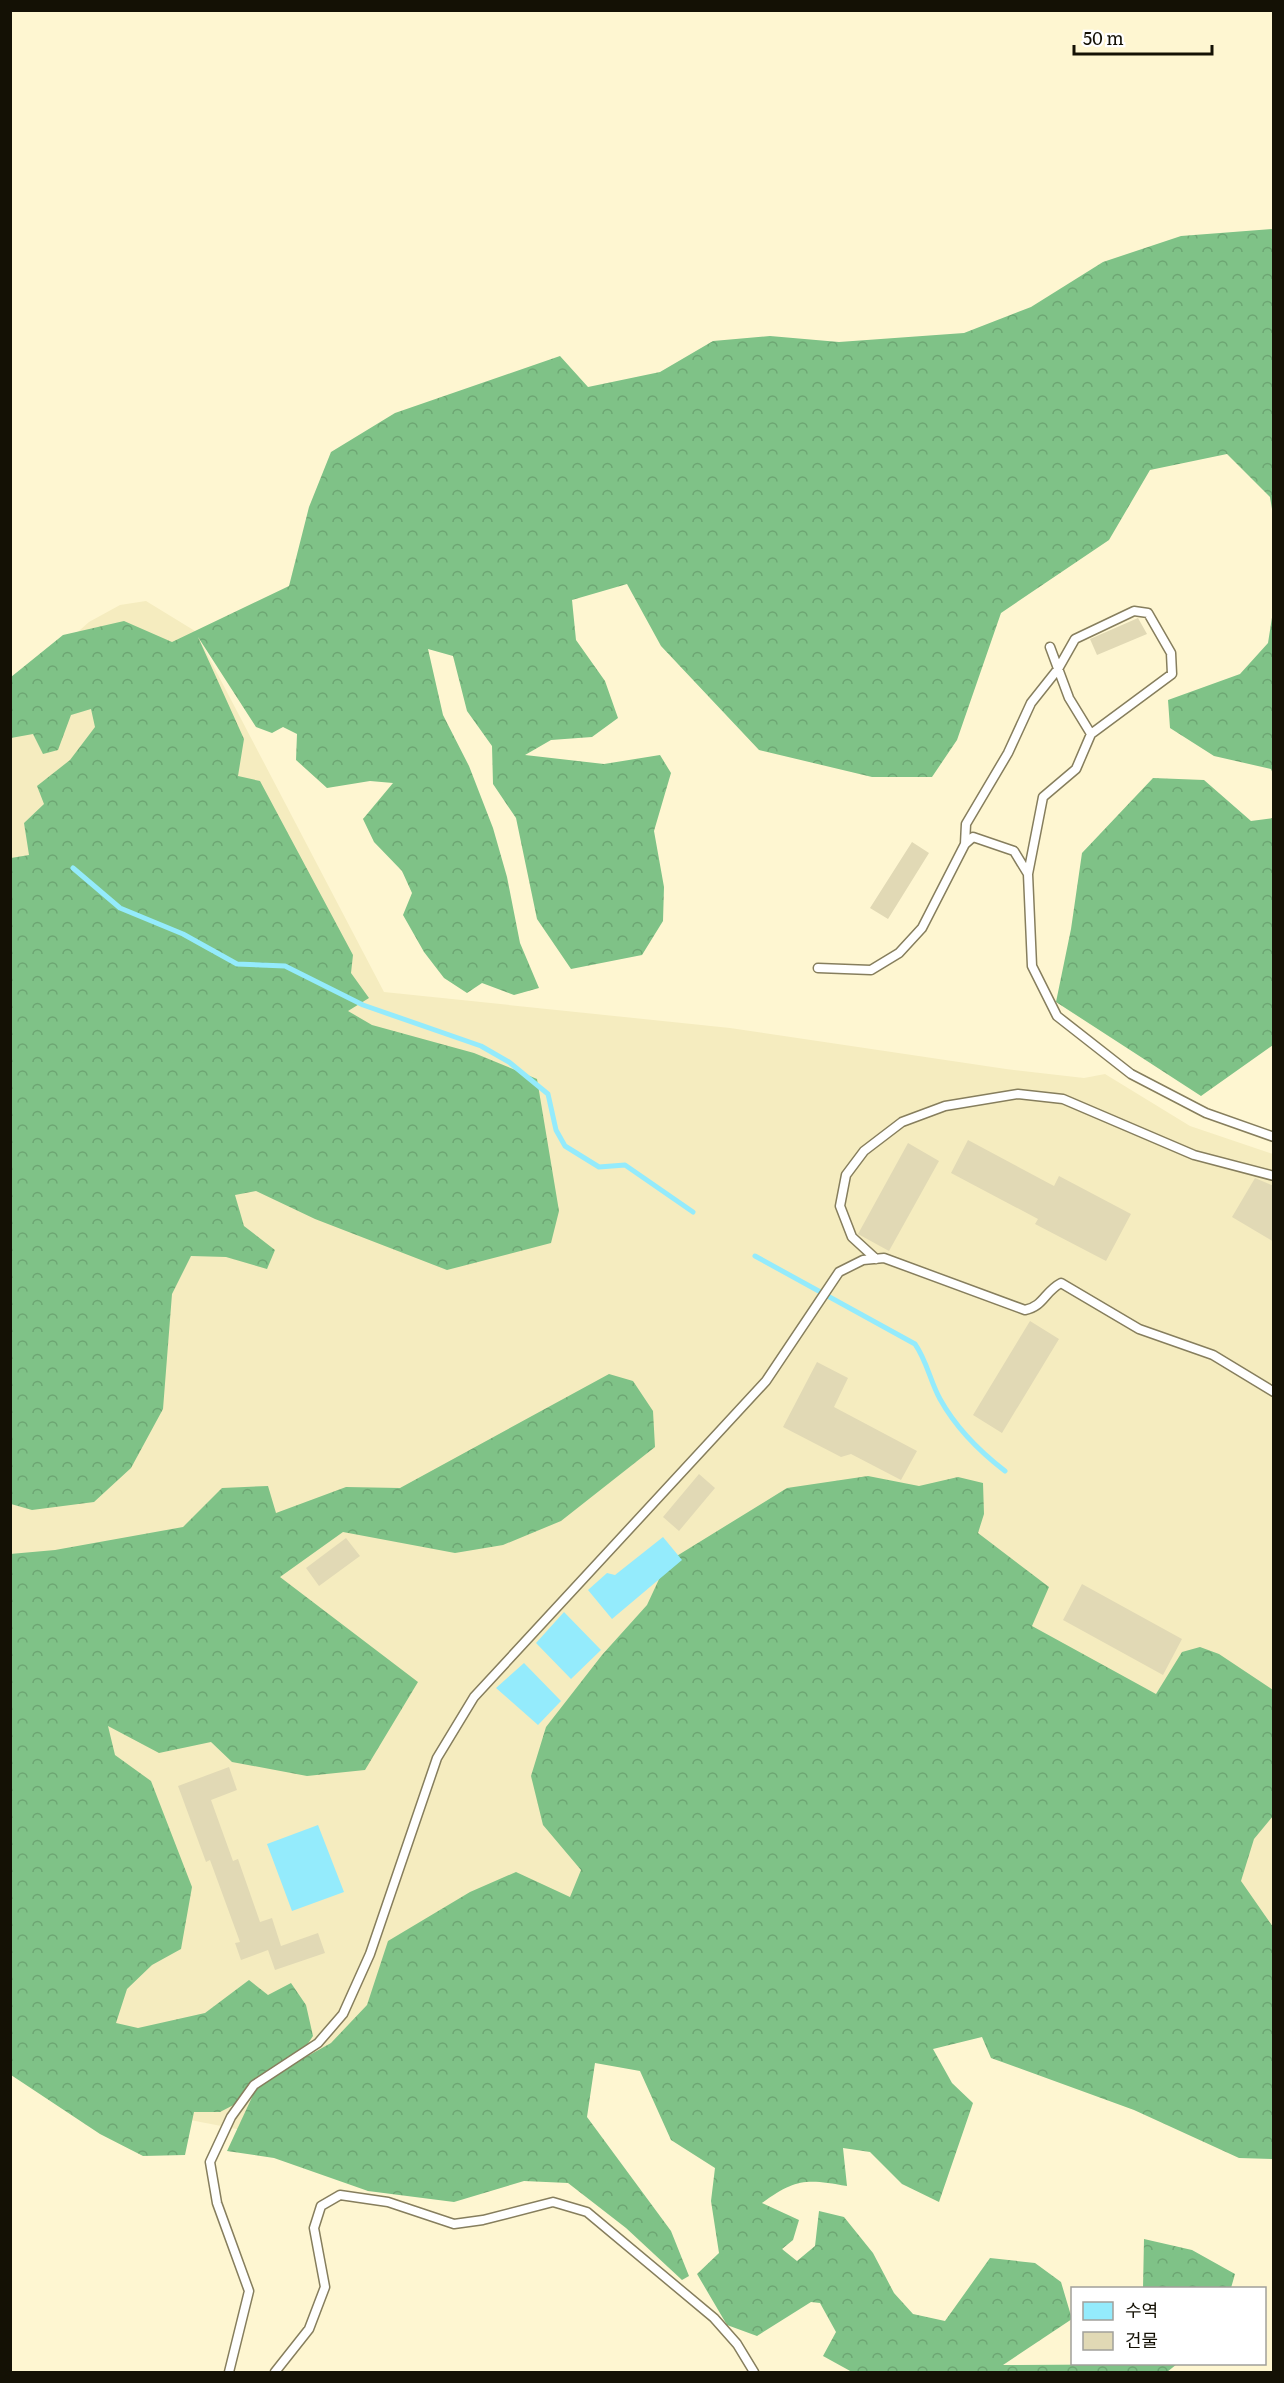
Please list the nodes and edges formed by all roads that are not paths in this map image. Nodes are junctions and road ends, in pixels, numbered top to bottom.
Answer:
1 (1050, 647) dead end
2 (1058, 669) junction
3 (1091, 734) junction
4 (965, 844) junction
5 (1028, 874) junction
6 (818, 968) dead end
7 (1274, 1137) edge
8 (1274, 1176) edge
9 (876, 1259) junction
10 (1274, 1392) edge
11 (229, 2373) edge
12 (275, 2373) edge
13 (754, 2373) edge

1 - 2 lane
2 - 3 lane
2 - 3 lane
2 - 4 lane
3 - 5 lane
4 - 5 lane
4 - 6 lane
5 - 7 lane
8 - 9 lane
9 - 10 lane
9 - 11 lane
12 - 13 lane

